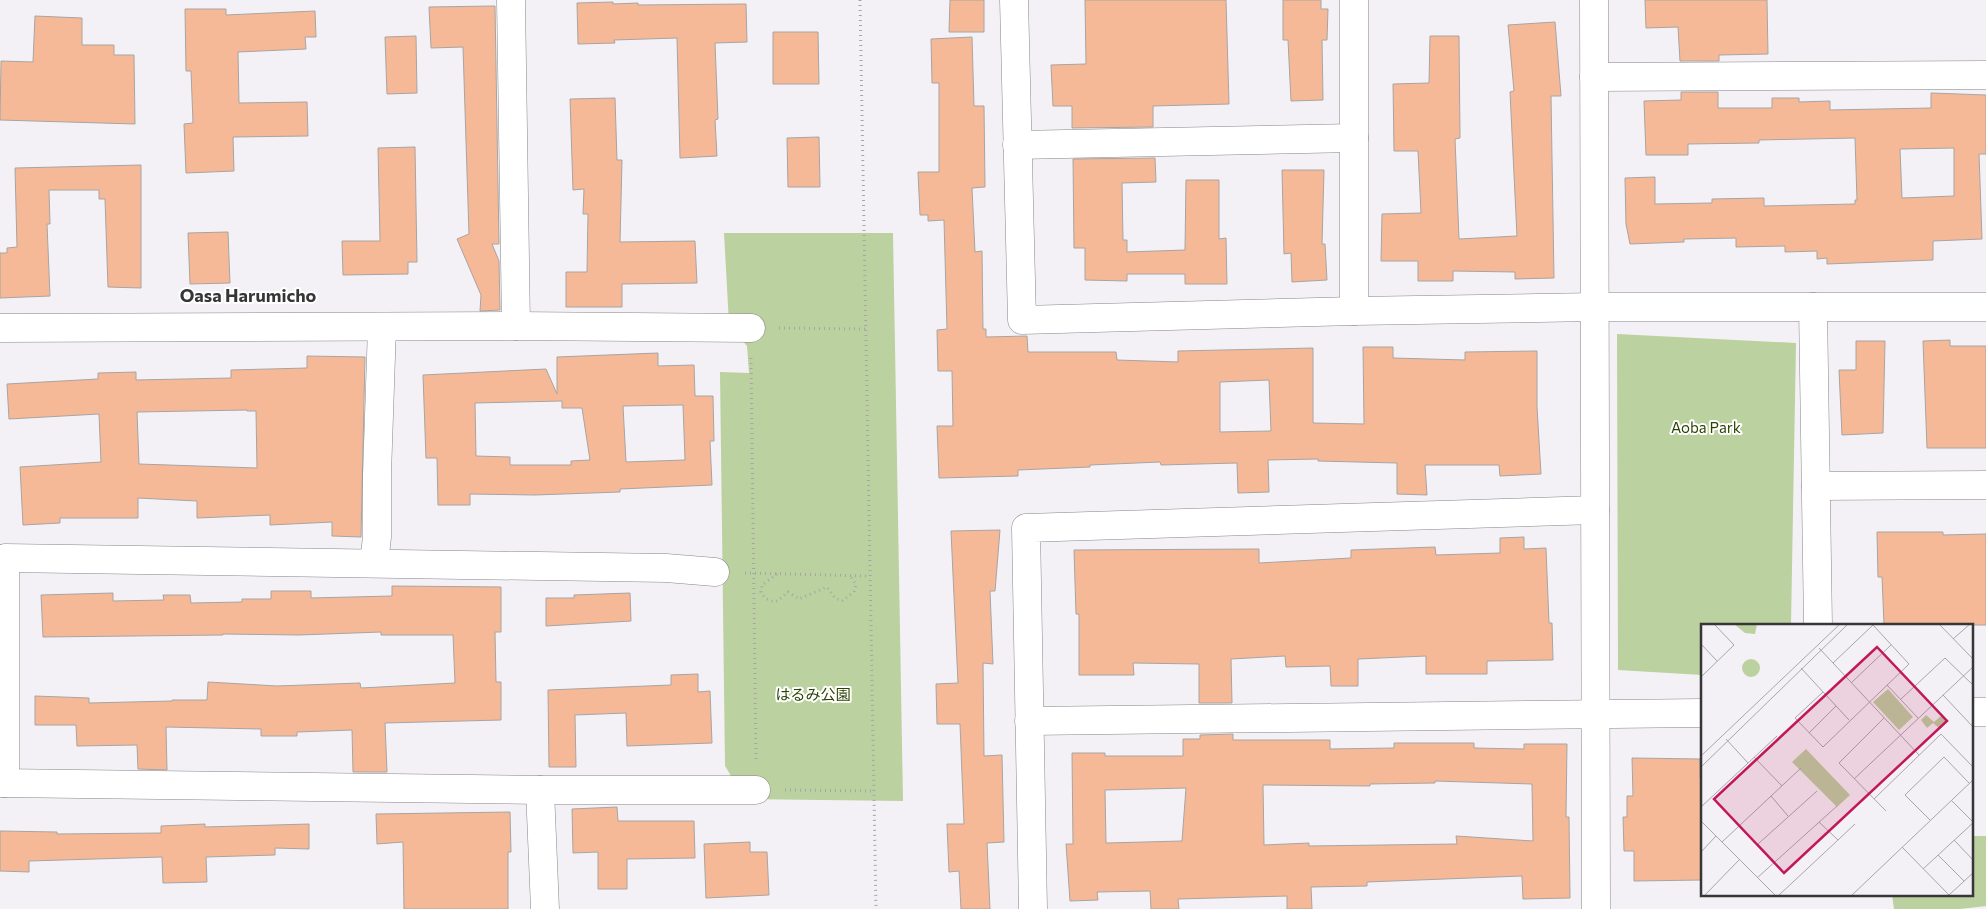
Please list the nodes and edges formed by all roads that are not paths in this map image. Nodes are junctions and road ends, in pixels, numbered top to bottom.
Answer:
1 (511, 0) edge
2 (1014, 0) edge
3 (1354, 0) edge
4 (1594, 0) edge
5 (1986, 75) edge
6 (1594, 77) junction
7 (1354, 138) junction
8 (1017, 145) junction
9 (1594, 307) junction
10 (1813, 307) junction
11 (1986, 307) edge
12 (1354, 311) junction
13 (516, 326) junction
14 (382, 327) junction
15 (0, 328) edge
16 (751, 328) road end
17 (1986, 485) edge
18 (1816, 486) junction
19 (1595, 510) junction
20 (374, 564) junction
21 (715, 572) road end
22 (1818, 624) edge
23 (1595, 713) junction
24 (1701, 713) edge
25 (1029, 722) junction
26 (3, 783) edge
27 (540, 790) junction
28 (756, 790) road end
29 (545, 909) edge
30 (1033, 909) edge
31 (1596, 909) edge

1 - 13 street
2 - 8 street
3 - 7 street
4 - 6 street
5 - 6 street
6 - 9 street
7 - 8 street
7 - 12 street
8 - 12 street
9 - 10 street
9 - 12 street
9 - 19 street
10 - 11 street
10 - 18 street
13 - 14 street
13 - 16 street
14 - 15 street
14 - 20 street
17 - 18 street
18 - 22 street
19 - 23 street
19 - 25 street
20 - 21 street
20 - 26 street
23 - 24 street
23 - 25 street
23 - 31 street
25 - 30 street
26 - 27 street
27 - 28 street
27 - 29 street

